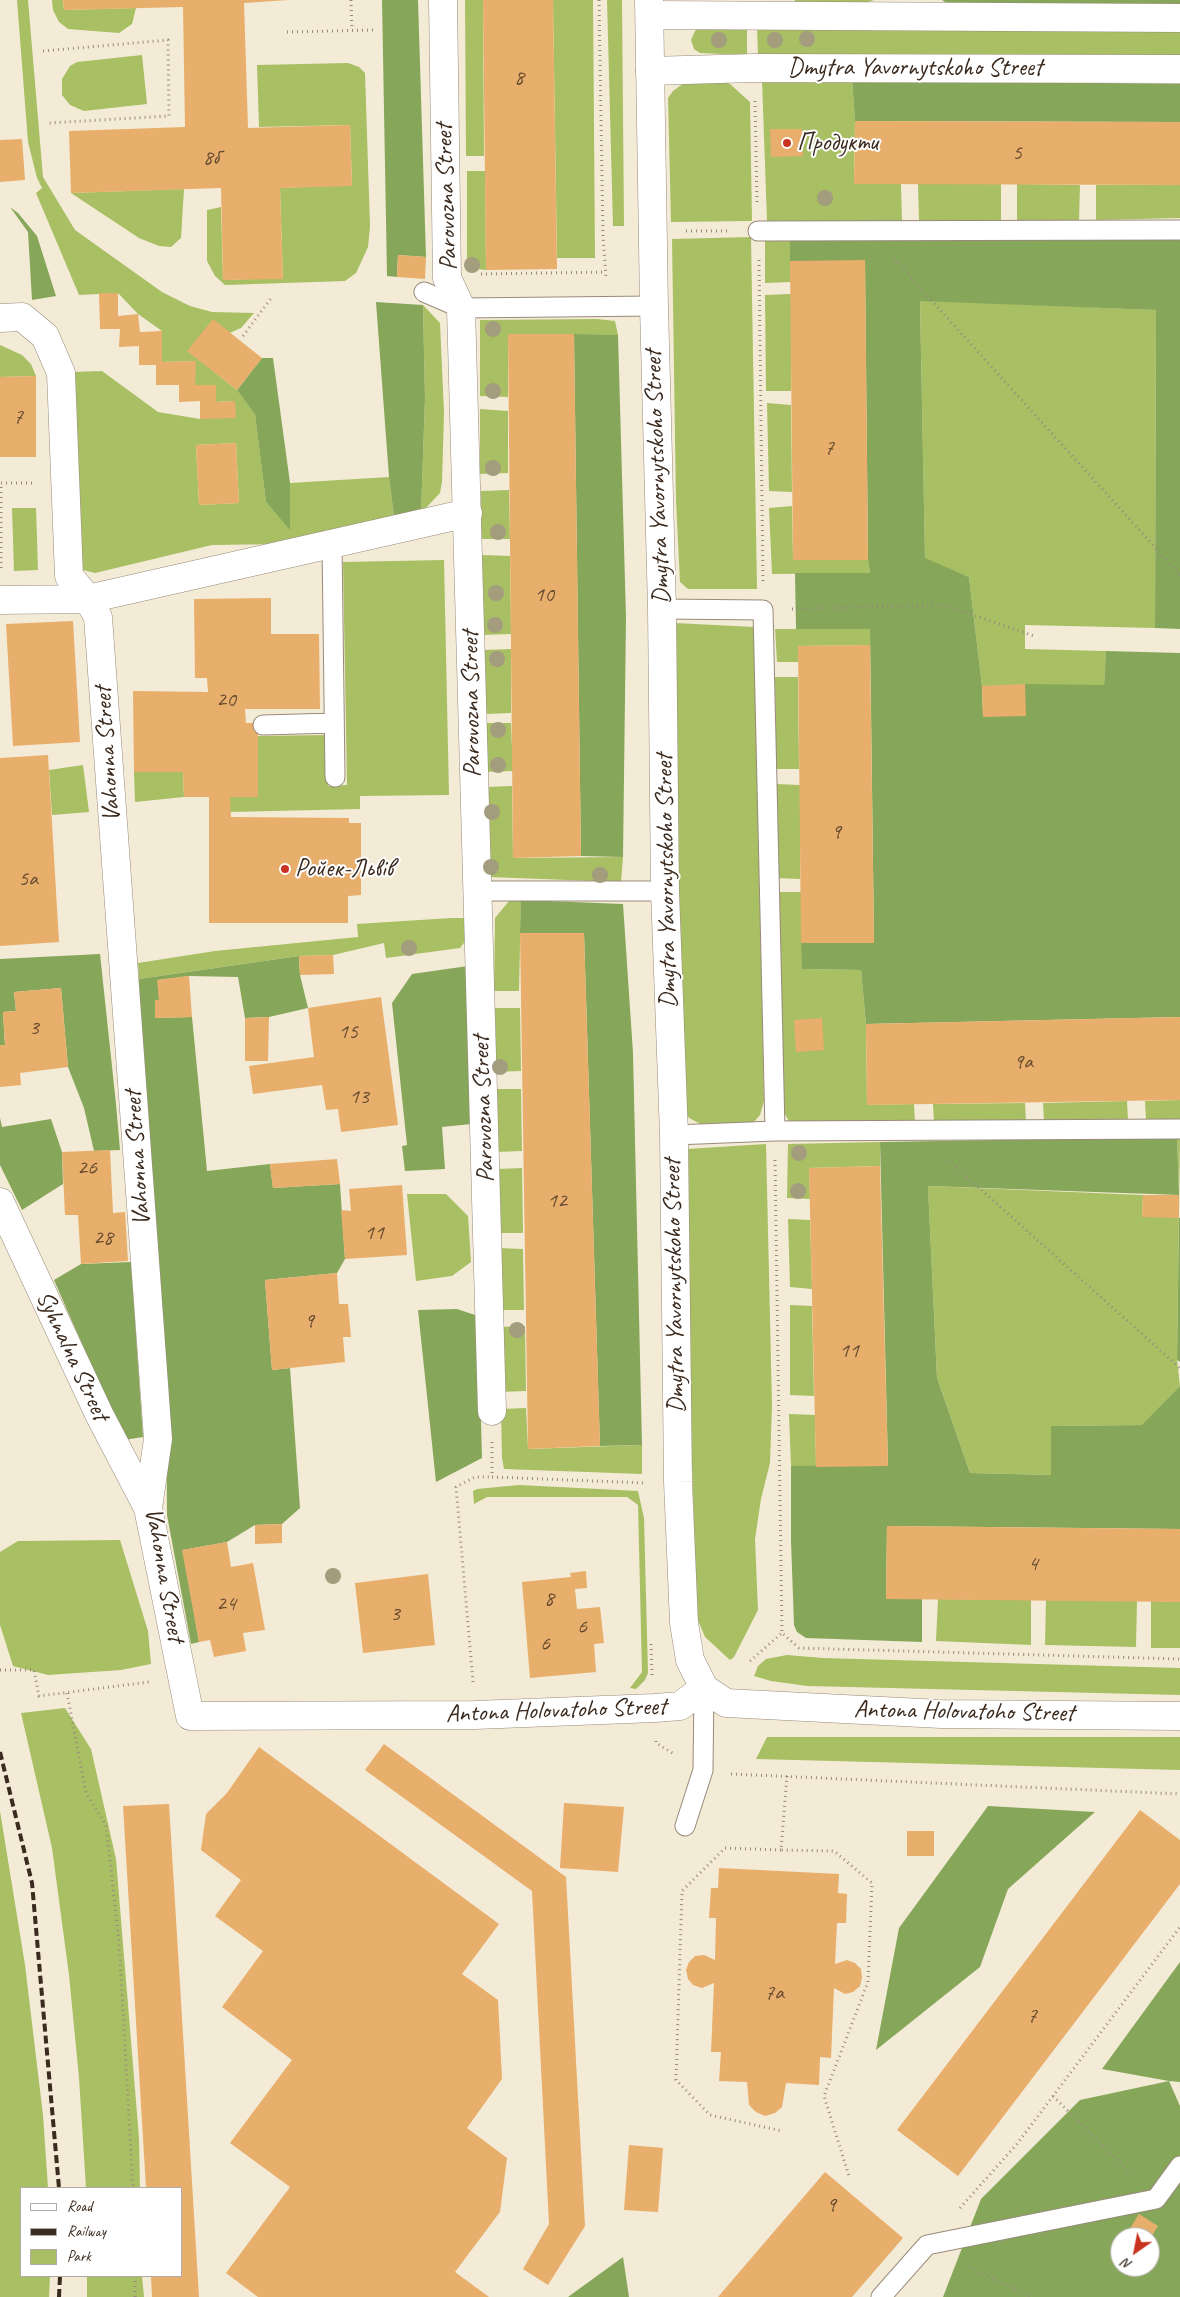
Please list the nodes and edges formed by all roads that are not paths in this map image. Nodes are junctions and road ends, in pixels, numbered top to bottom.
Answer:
1 (443, 0) edge
2 (650, 7) edge
3 (1180, 18) edge
4 (1180, 68) edge
5 (650, 71) junction
6 (1180, 230) edge
7 (758, 231) road end
8 (424, 292) dead end
9 (654, 306) junction
10 (461, 308) junction
11 (0, 318) edge
12 (468, 513) junction
13 (332, 543) junction
14 (88, 599) junction
15 (0, 600) edge
16 (662, 609) junction
17 (334, 723) junction
18 (263, 725) dead end
19 (335, 777) dead end
20 (478, 891) junction
21 (665, 891) junction
22 (1180, 1129) edge
23 (775, 1131) junction
24 (674, 1135) junction
25 (0, 1202) edge
26 (492, 1411) road end
27 (148, 1508) junction
28 (704, 1688) junction
29 (190, 1716) joint
30 (1180, 1716) edge
31 (685, 1826) dead end
32 (1180, 2166) edge
33 (881, 2297) edge

1 - 10 street, Parovozna Street
2 - 3 street, Dmytra Yavornytskoho Street
2 - 5 street, Dmytra Yavornytskoho Street
4 - 5 street, Dmytra Yavornytskoho Street
5 - 9 street, Dmytra Yavornytskoho Street
6 - 7 lane
8 - 10 lane
9 - 10 lane
9 - 16 street, Dmytra Yavornytskoho Street
10 - 12 street, Parovozna Street
11 - 14 street, Vahonna Street
12 - 13 street
12 - 20 street, Parovozna Street
13 - 14 street
13 - 17 lane
14 - 15 street
14 - 27 street, Vahonna Street
16 - 21 street, Dmytra Yavornytskoho Street
16 - 23 lane
17 - 18 lane
17 - 19 lane
20 - 21 lane
20 - 26 street, Parovozna Street
21 - 24 street, Dmytra Yavornytskoho Street
22 - 23 lane
23 - 24 lane
24 - 28 street, Dmytra Yavornytskoho Street
25 - 27 street, Syhnalna Street
27 - 29 street, Vahonna Street
28 - 29 street, Antona Holovatoho Street
28 - 30 street, Antona Holovatoho Street
28 - 31 lane
32 - 33 lane

